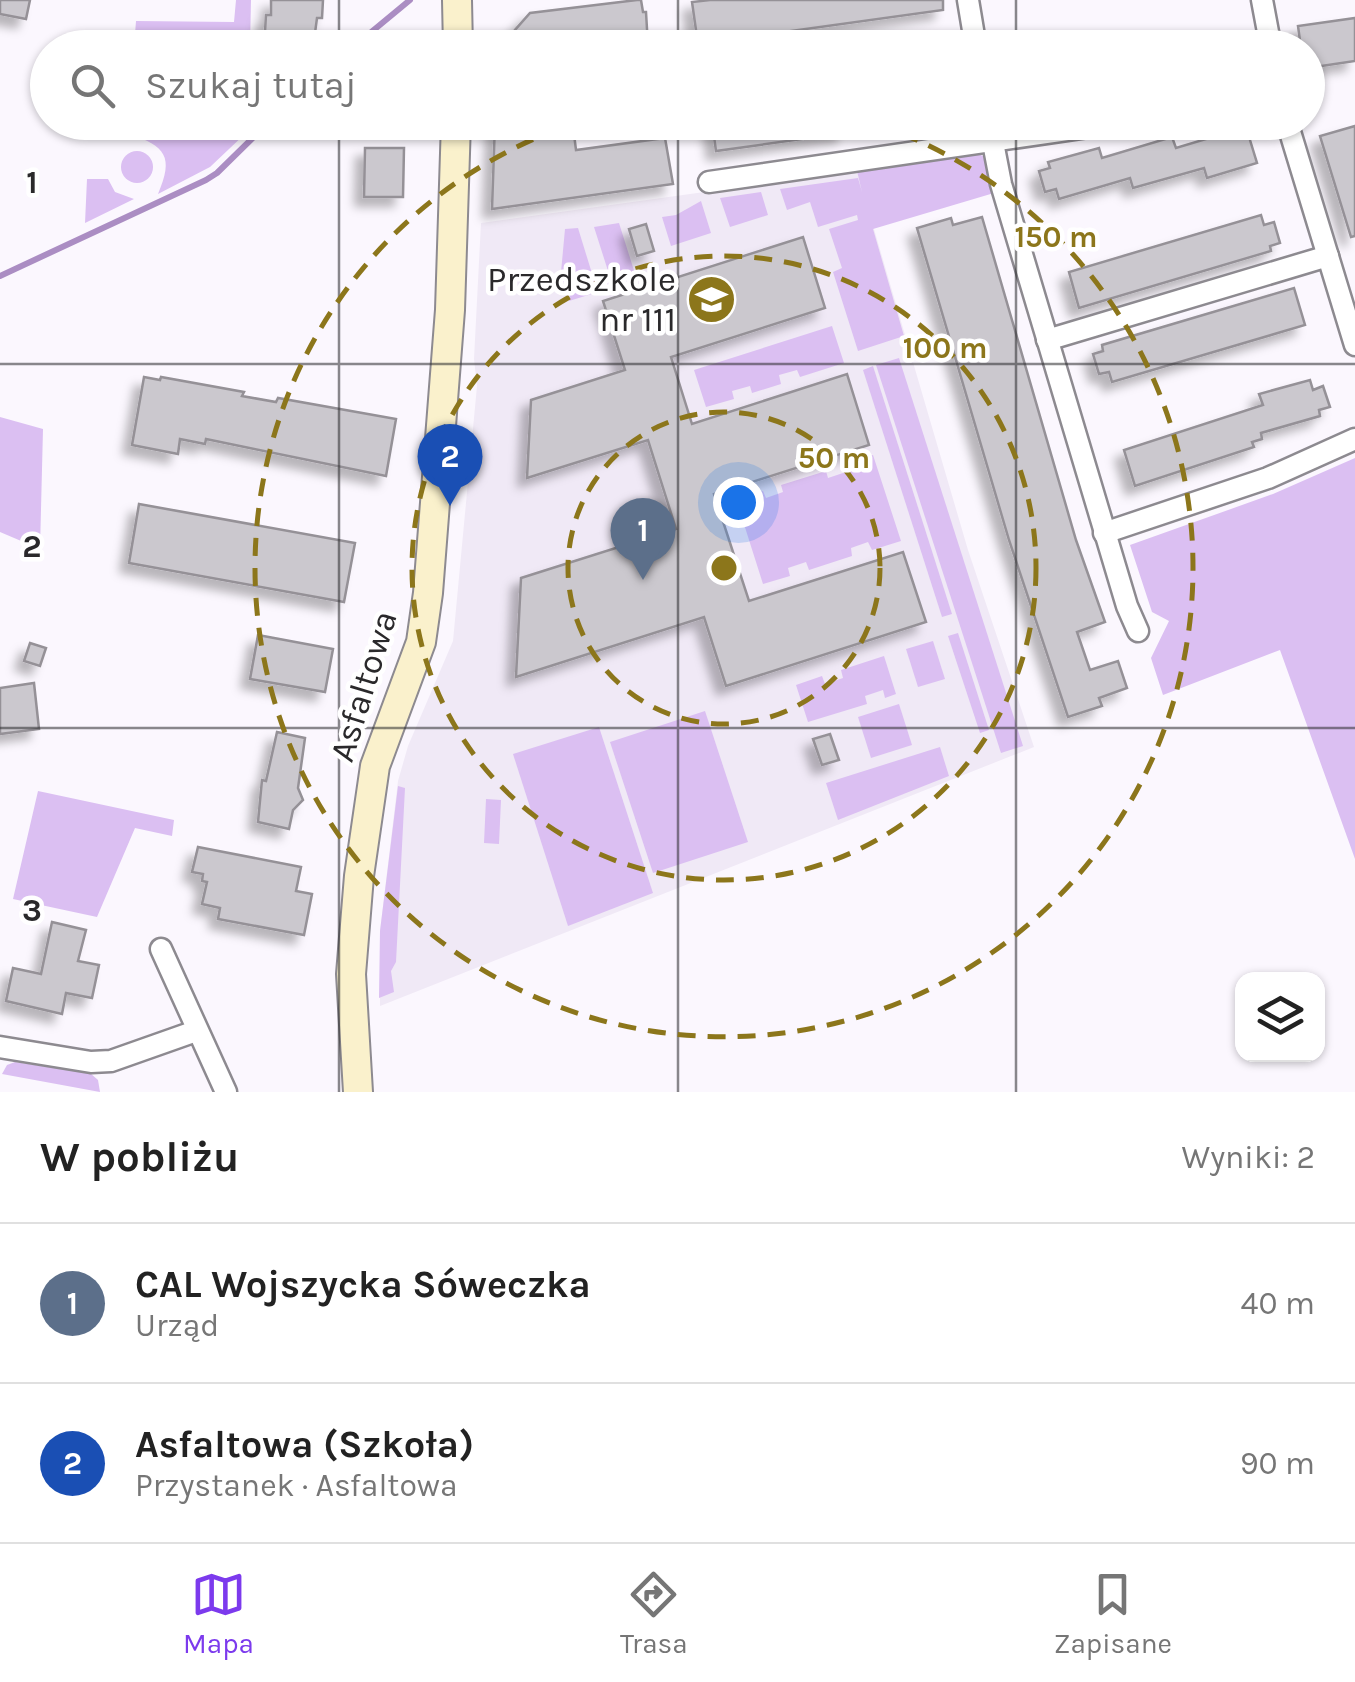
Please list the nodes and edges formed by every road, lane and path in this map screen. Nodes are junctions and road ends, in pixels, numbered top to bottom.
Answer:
1 (457, 0) edge
2 (968, 0) edge
3 (1262, 0) edge
4 (458, 30) edge
5 (973, 30) edge
6 (1268, 30) edge
7 (455, 140) edge
8 (951, 140) edge
9 (992, 140) edge
10 (1293, 140) edge
11 (709, 182) dead end
12 (1328, 256) junction
13 (1047, 340) junction
14 (1355, 345) edge
15 (1355, 438) edge
16 (1104, 533) junction
17 (1138, 631) dead end
18 (161, 949) dead end
19 (196, 1031) junction
20 (0, 1048) edge
21 (226, 1092) edge
22 (358, 1092) edge

1 - 4 street
2 - 5 street
3 - 6 street
7 - 22 street, Asfaltowa
8 - 11 street
9 - 13 street
10 - 12 street
12 - 13 street
12 - 14 street
13 - 16 street
15 - 16 street
16 - 17 street
18 - 19 street
19 - 20 street
19 - 21 street

